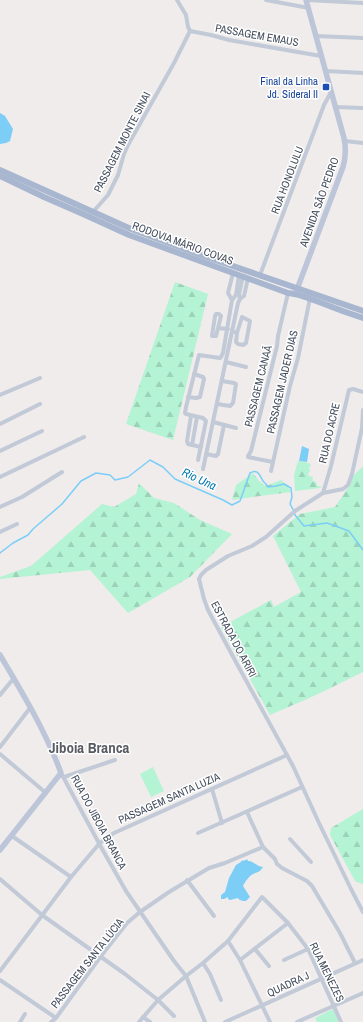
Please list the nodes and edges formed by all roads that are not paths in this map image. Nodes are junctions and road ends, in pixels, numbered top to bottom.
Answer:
1 (177, 0) edge
2 (266, 0) edge
3 (306, 0) edge
4 (363, 3) edge
5 (309, 8) junction
6 (190, 32) junction
7 (316, 36) junction
8 (363, 38) edge
9 (321, 56) junction
10 (326, 71) junction
11 (363, 73) edge
12 (332, 92) junction
13 (335, 107) junction
14 (363, 108) edge
15 (345, 141) junction
16 (363, 143) edge
17 (0, 170) edge
18 (0, 176) edge
19 (84, 211) junction
20 (92, 215) junction
21 (241, 275) junction
22 (260, 275) junction
23 (297, 291) junction
24 (288, 293) junction
25 (310, 298) junction
26 (232, 300) junction
27 (363, 311) edge
28 (363, 318) edge
29 (218, 328) junction
30 (232, 331) junction
31 (226, 362) junction
32 (246, 367) dead end
33 (194, 374) junction
34 (40, 378) dead end
35 (222, 381) junction
36 (363, 392) edge
37 (0, 395) edge
38 (188, 397) junction
39 (40, 404) dead end
40 (217, 404) junction
41 (363, 410) edge
42 (191, 416) junction
43 (197, 417) junction
44 (213, 422) junction
45 (0, 424) edge
46 (224, 425) junction
47 (236, 428) dead end
48 (42, 431) dead end
49 (84, 437) dead end
50 (192, 445) junction
51 (201, 447) junction
52 (0, 451) edge
53 (206, 454) junction
54 (198, 460) dead end
55 (273, 462) junction
56 (203, 469) dead end
57 (272, 471) dead end
58 (62, 472) dead end
59 (0, 477) edge
60 (323, 493) junction
61 (0, 507) edge
62 (17, 524) dead end
63 (0, 532) edge
64 (0, 655) edge
65 (14, 678) junction
66 (0, 695) edge
67 (30, 708) junction
68 (0, 747) edge
69 (0, 754) edge
70 (287, 755) junction
71 (115, 760) dead end
72 (62, 775) junction
73 (302, 787) junction
74 (212, 789) junction
75 (46, 792) junction
76 (247, 812) junction
77 (222, 823) junction
78 (198, 833) dead end
79 (12, 836) junction
80 (290, 838) dead end
81 (100, 844) junction
82 (263, 847) junction
83 (0, 850) edge
84 (311, 862) dead end
85 (71, 877) junction
86 (0, 879) edge
87 (187, 880) junction
88 (140, 912) junction
89 (363, 912) edge
90 (42, 915) junction
91 (214, 916) dead end
92 (288, 922) junction
93 (228, 941) junction
94 (255, 948) junction
95 (308, 949) junction
96 (100, 956) junction
97 (240, 960) junction
98 (284, 960) dead end
99 (363, 960) edge
100 (203, 963) junction
101 (355, 963) junction
102 (269, 966) dead end
103 (0, 971) edge
104 (186, 976) junction
105 (321, 979) junction
106 (0, 980) edge
107 (363, 993) edge
108 (158, 1000) junction
109 (221, 1000) dead end
110 (262, 1006) junction
111 (334, 1006) junction
112 (25, 1014) dead end
113 (174, 1016) dead end
114 (143, 1017) junction
115 (56, 1018) junction
116 (20, 1022) edge
117 (52, 1022) edge
118 (139, 1022) edge
119 (150, 1022) edge
120 (205, 1022) edge
121 (225, 1022) edge
122 (270, 1022) edge
123 (297, 1022) edge
124 (341, 1022) edge

1 - 6 street
2 - 5 street
3 - 4 street
3 - 5 main road, AVENIDA SÃO PEDRO
5 - 7 main road, AVENIDA SÃO PEDRO
6 - 9 street, PASSAGEM EMAUS
6 - 20 street, PASSAGEM MONTE SINAI
7 - 8 street
7 - 9 main road, AVENIDA SÃO PEDRO
9 - 10 main road, AVENIDA SÃO PEDRO
10 - 11 street
10 - 12 main road, AVENIDA SÃO PEDRO
12 - 13 main road, AVENIDA SÃO PEDRO
12 - 22 street, RUA HONOLULU
13 - 14 street
13 - 15 main road, AVENIDA SÃO PEDRO
15 - 16 street
15 - 23 main road, AVENIDA SÃO PEDRO
17 - 19 main road, RODOVIA MÁRIO COVAS
18 - 19 main road, RODOVIA MÁRIO COVAS
19 - 20 main road, RODOVIA MÁRIO COVAS
20 - 21 main road, RODOVIA MÁRIO COVAS
20 - 22 main road, RODOVIA MÁRIO COVAS
21 - 24 main road, RODOVIA MÁRIO COVAS
21 - 26 street
21 - 26 street
21 - 30 street
22 - 23 main road, RODOVIA MÁRIO COVAS
23 - 24 main road, RODOVIA MÁRIO COVAS
23 - 25 main road, RODOVIA MÁRIO COVAS
23 - 27 main road, RODOVIA MÁRIO COVAS
24 - 55 street, PASSAGEM CANAÃ
25 - 28 main road, RODOVIA MÁRIO COVAS
25 - 55 street, PASSAGEM JADER DIAS
26 - 30 street
29 - 29 street
29 - 30 street
30 - 30 street
30 - 31 street
30 - 33 street
31 - 32 street
31 - 35 street
33 - 38 street
33 - 38 street
34 - 37 street
35 - 40 street
35 - 40 street
36 - 60 street, RUA DO ACRE
38 - 42 street
39 - 45 street
40 - 44 street
41 - 60 street, ESTRADA DO ARIRI
42 - 43 street
42 - 50 street
43 - 50 street
43 - 51 street
44 - 46 street
44 - 53 street
46 - 47 street
46 - 53 street
48 - 52 street
49 - 59 street
50 - 51 street
51 - 54 street
53 - 56 street
55 - 57 street, PASSAGEM JADER DIAS
58 - 61 street
60 - 70 street, ESTRADA DO ARIRI
62 - 63 street
64 - 65 main road, RUA DO JIBOIA BRANCA
65 - 66 street
65 - 67 main road, RUA DO JIBOIA BRANCA
67 - 68 street
67 - 72 main road, RUA DO JIBOIA BRANCA
69 - 75 street
70 - 73 street, ESTRADA DO ARIRI
70 - 74 street, PASSAGEM SANTA LUZIA
71 - 72 street
72 - 75 main road
72 - 81 street, RUA DO JIBOIA BRANCA
73 - 76 street
73 - 89 street, ESTRADA DO ARIRI
74 - 77 street
74 - 81 street, PASSAGEM SANTA LUZIA
75 - 79 main road
76 - 77 street
76 - 82 street
77 - 78 street
79 - 83 main road
79 - 85 street
80 - 84 street
81 - 85 street, PASSAGEM SANTA LUZIA
81 - 88 street, RUA DO JIBOIA BRANCA
82 - 87 street, PASSAGEM SANTA LÚCIA
82 - 101 street
85 - 90 street, PASSAGEM SANTA LUZIA
86 - 90 street
87 - 88 street, PASSAGEM SANTA LÚCIA
87 - 91 street
88 - 96 street, PASSAGEM SANTA LÚCIA
88 - 104 street, RUA DO JIBOIA BRANCA
90 - 96 street
90 - 103 street, PASSAGEM SANTA LUZIA
92 - 93 street, RUA MENEZES
92 - 94 street
92 - 95 street, RUA MENEZES
93 - 97 street
93 - 100 street
94 - 97 street
94 - 102 street
95 - 98 street
95 - 105 street, RUA MENEZES
96 - 108 street
96 - 115 street, PASSAGEM SANTA LÚCIA
97 - 110 street
99 - 101 street, QUADRA J
100 - 104 street
100 - 109 street
101 - 105 street, QUADRA J
104 - 108 street
104 - 120 street, RUA DO JIBOIA BRANCA
105 - 110 street, QUADRA J
105 - 111 street, RUA MENEZES
106 - 115 street
107 - 111 street
108 - 113 street
108 - 114 street
110 - 121 street, QUADRA J
110 - 122 street
111 - 123 street
111 - 124 street, RUA MENEZES
112 - 116 street
114 - 118 street
114 - 119 street
115 - 117 street, PASSAGEM SANTA LÚCIA

